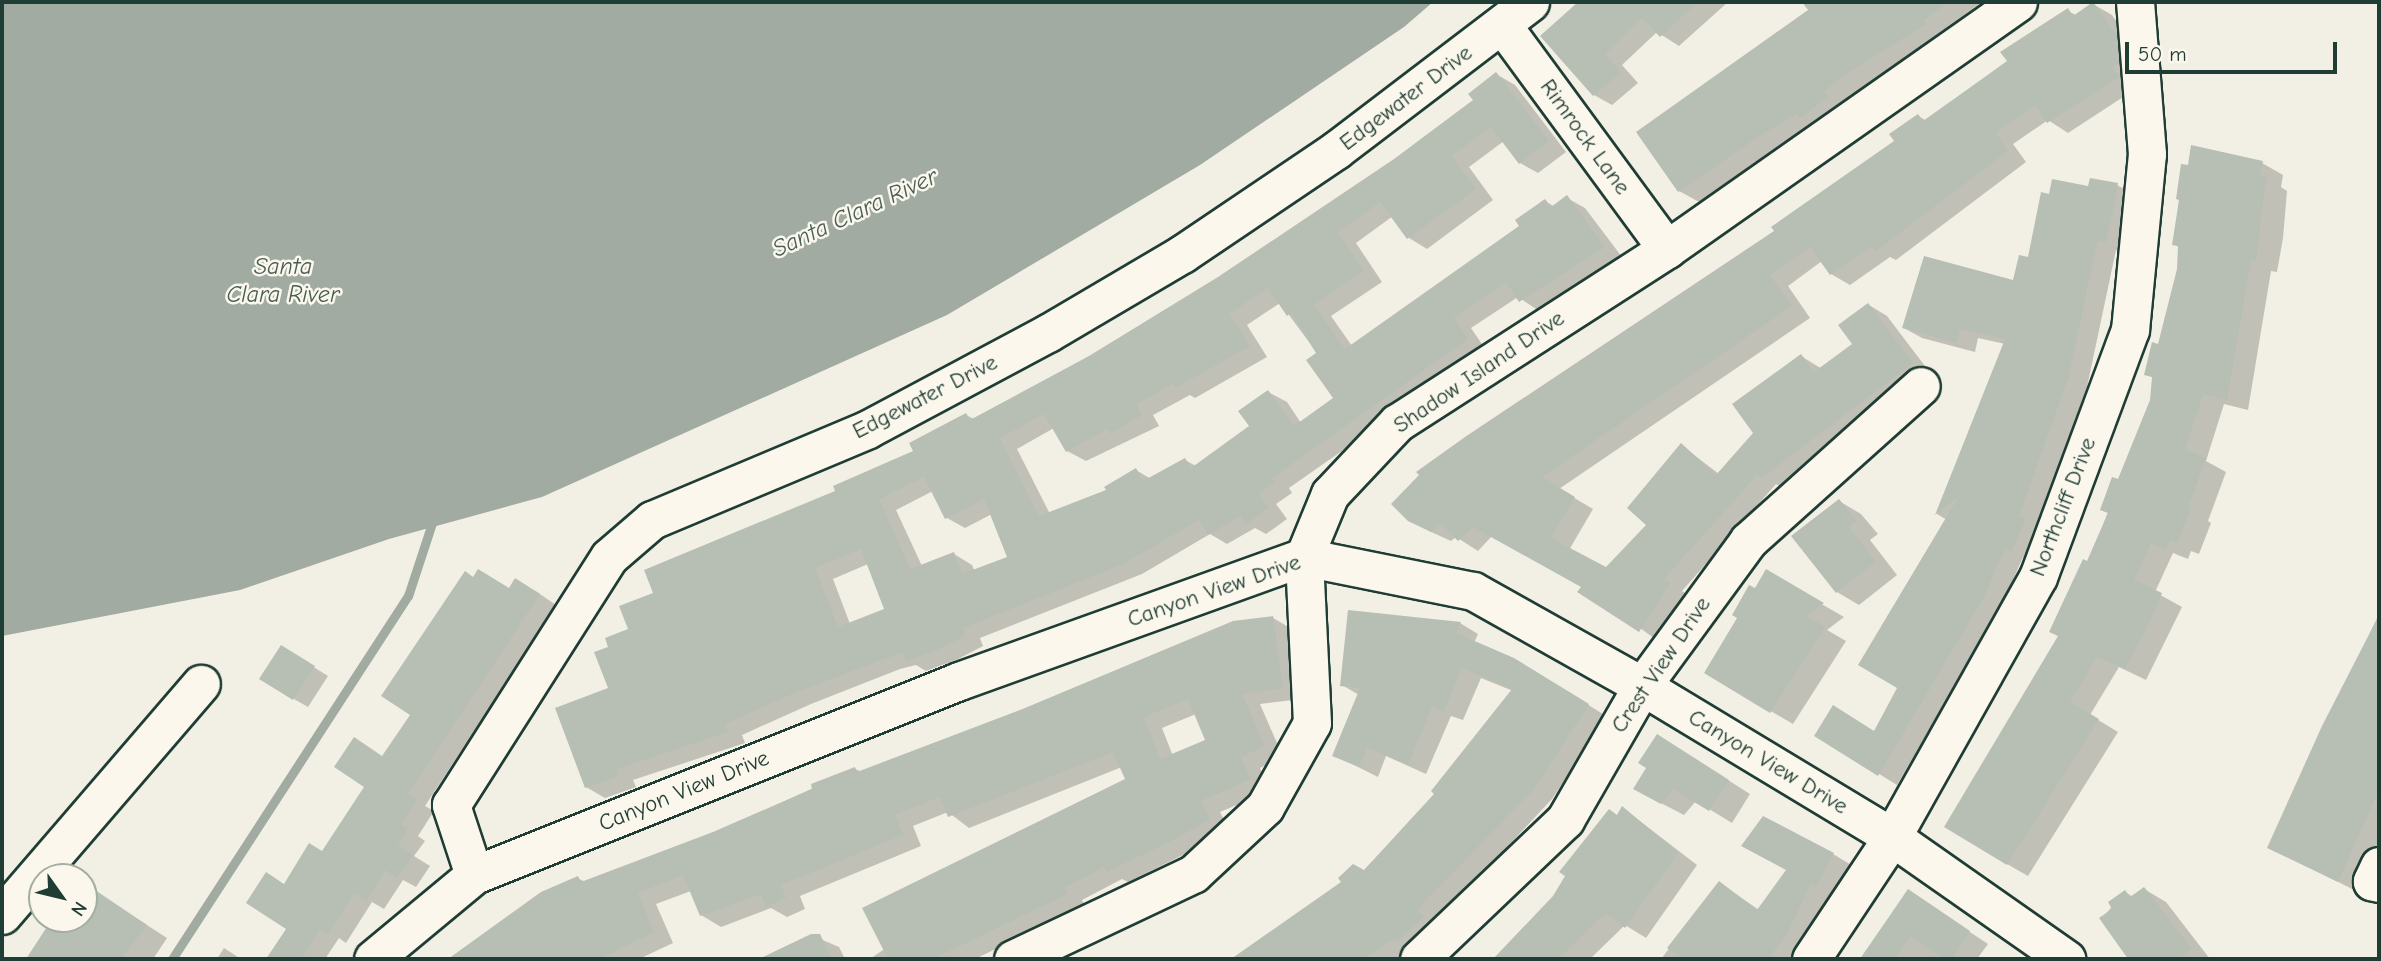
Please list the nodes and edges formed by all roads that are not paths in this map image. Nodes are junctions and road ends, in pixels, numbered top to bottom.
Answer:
1 (1530, 2) edge
2 (2018, 2) edge
3 (2135, 2) edge
4 (1503, 26) junction
5 (1667, 249) junction
6 (1921, 386) dead end
7 (1304, 557) junction
8 (201, 684) dead end
9 (1643, 686) junction
10 (1892, 837) junction
11 (2379, 866) edge
12 (474, 875) junction
13 (2379, 883) edge
14 (6, 900) edge
15 (373, 959) edge
16 (1013, 959) edge
17 (1419, 959) edge
18 (1811, 959) edge
19 (2066, 959) edge

1 - 4 street, Edgewater Drive
2 - 5 street, Shadow Island Drive
3 - 10 street, Northcliff Drive
4 - 5 street, Rimrock Lane
4 - 12 street, Edgewater Drive
5 - 7 street, Shadow Island Drive
6 - 9 street, Crest View Drive
7 - 9 street, Canyon View Drive
7 - 12 street, Canyon View Drive
7 - 16 street, Shadow Island Drive
8 - 14 street
9 - 10 street, Canyon View Drive
9 - 17 street, Crest View Drive
10 - 18 street, Northcliff Drive
10 - 19 street, Canyon View Drive
11 - 13 street
12 - 15 street, Canyon View Drive

